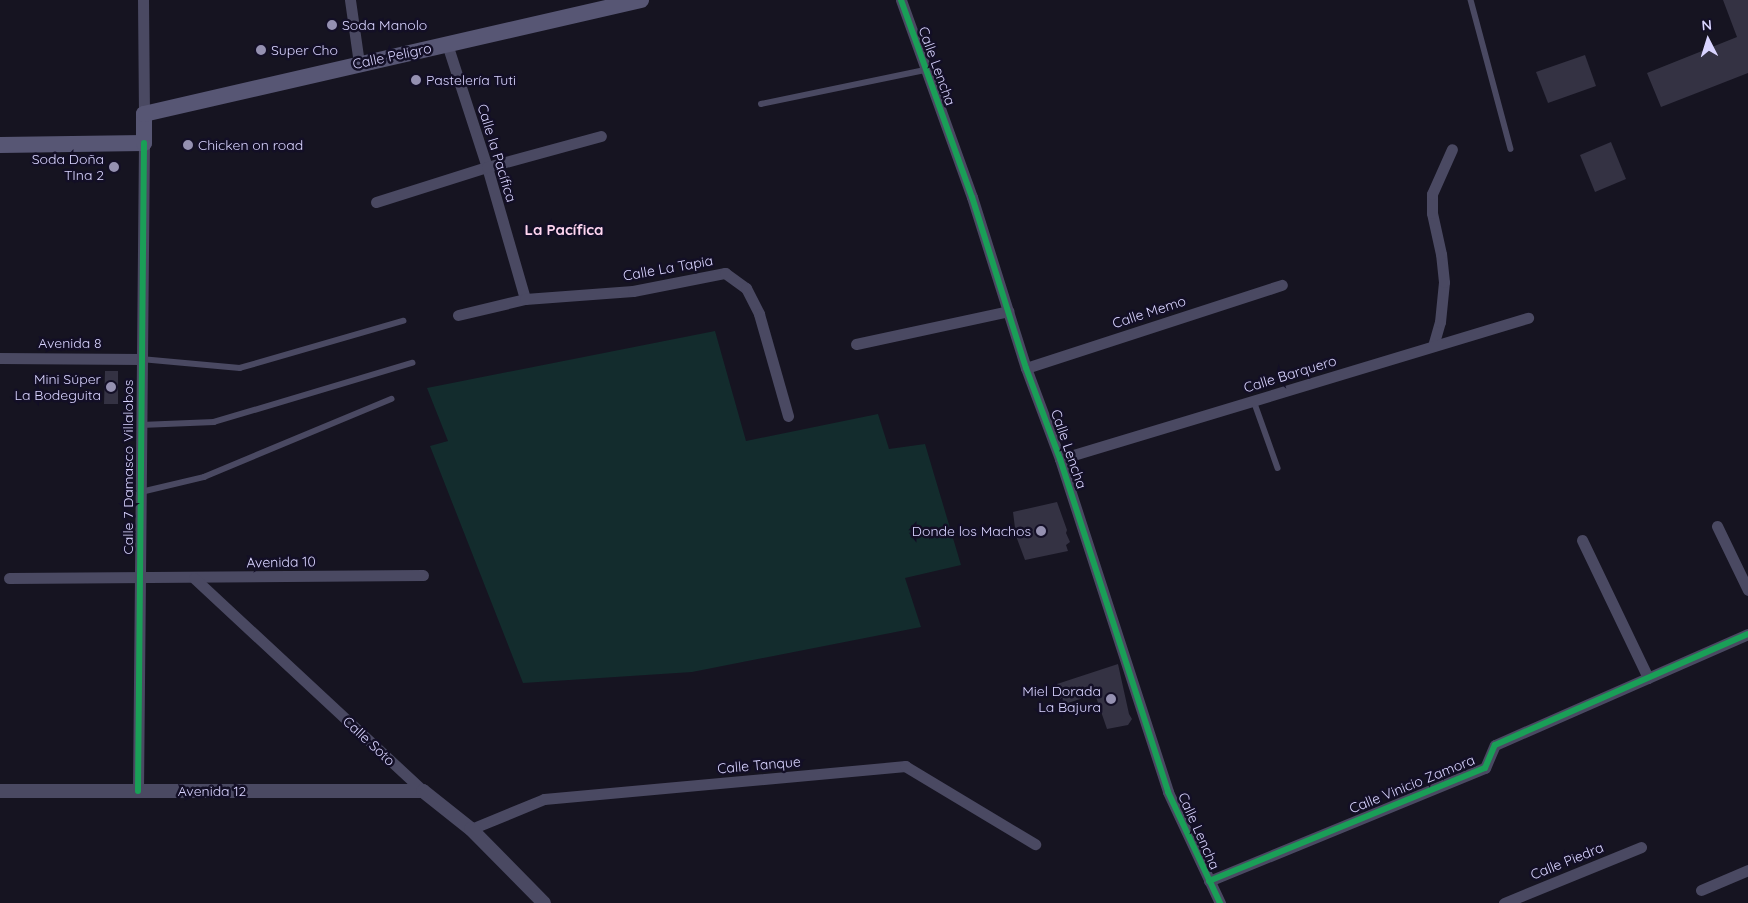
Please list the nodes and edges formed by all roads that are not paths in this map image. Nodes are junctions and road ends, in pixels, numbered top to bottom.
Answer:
1 (143, 0) edge
2 (350, 0) edge
3 (641, 0) edge
4 (900, 0) edge
5 (1471, 0) edge
6 (447, 44) junction
7 (359, 63) junction
8 (925, 70) junction
9 (761, 104) dead end
10 (144, 114) junction
11 (601, 136) dead end
12 (144, 143) junction
13 (0, 145) edge
14 (1452, 149) dead end
15 (1511, 149) dead end
16 (487, 167) junction
17 (376, 202) dead end
18 (1282, 285) dead end
19 (525, 299) junction
20 (1008, 311) junction
21 (458, 315) dead end
22 (1528, 318) dead end
23 (403, 321) dead end
24 (856, 344) dead end
25 (1433, 346) junction
26 (0, 358) edge
27 (140, 359) junction
28 (412, 363) dead end
29 (1026, 368) junction
30 (391, 399) dead end
31 (1254, 401) junction
32 (788, 416) dead end
33 (141, 425) junction
34 (1060, 459) junction
35 (1278, 468) dead end
36 (141, 492) junction
37 (1718, 526) dead end
38 (1582, 540) dead end
39 (422, 575) dead end
40 (9, 578) dead end
41 (194, 578) junction
42 (141, 579) junction
43 (1748, 590) edge
44 (1748, 634) edge
45 (1648, 678) junction
46 (0, 791) edge
47 (138, 791) junction
48 (423, 791) junction
49 (471, 829) junction
50 (1035, 844) dead end
51 (1641, 847) dead end
52 (1748, 870) edge
53 (1208, 881) junction
54 (1701, 890) dead end
55 (544, 903) edge
56 (1220, 903) edge
57 (1504, 903) edge

1 - 10 street, Calle 7 Damasco Villalobos
2 - 7 street
3 - 6 main road, Calle Peligro
4 - 8 street, Calle Lencha
5 - 15 lane
6 - 7 main road, Calle Peligro
6 - 16 street, Calle la Pacífica
7 - 10 main road, Calle Peligro
8 - 9 lane
8 - 20 street, Calle Lencha
10 - 12 main road, Calle 7 Damasco Villalobos
11 - 16 street
12 - 13 main road
12 - 27 street, Calle 7 Damasco Villalobos
14 - 25 street
16 - 17 street
16 - 19 street, Calle la Pacífica
18 - 29 street, Calle Memo
19 - 21 street, Calle La Tapia
19 - 32 street, Calle La Tapia
20 - 24 street
20 - 29 street, Calle Lencha
22 - 25 street, Calle Barquero
23 - 27 lane
25 - 31 street, Calle Barquero
26 - 27 street, Avenida 8
27 - 33 street, Calle 7 Damasco Villalobos
28 - 33 lane
29 - 34 street, Calle Lencha
30 - 36 lane
31 - 34 street, Calle Barquero
31 - 35 lane
33 - 36 street, Calle 7 Damasco Villalobos
34 - 53 street, Calle Lencha
36 - 42 street, Calle 7 Damasco Villalobos
37 - 43 street
38 - 45 street
39 - 41 street, Avenida 10
40 - 42 street, Avenida 10
41 - 42 street, Avenida 10
41 - 48 street, Calle Soto
42 - 47 street, Calle 7 Damasco Villalobos
44 - 45 street, Calle Vinicio Zamora
45 - 53 street, Calle Vinicio Zamora
46 - 47 street, Avenida 12
47 - 48 street, Avenida 12
48 - 49 street, Calle Soto
49 - 50 street, Calle Tanque
49 - 55 street, Calle Soto
51 - 57 street, Calle Piedra
52 - 54 street
53 - 56 street, Calle Lencha

